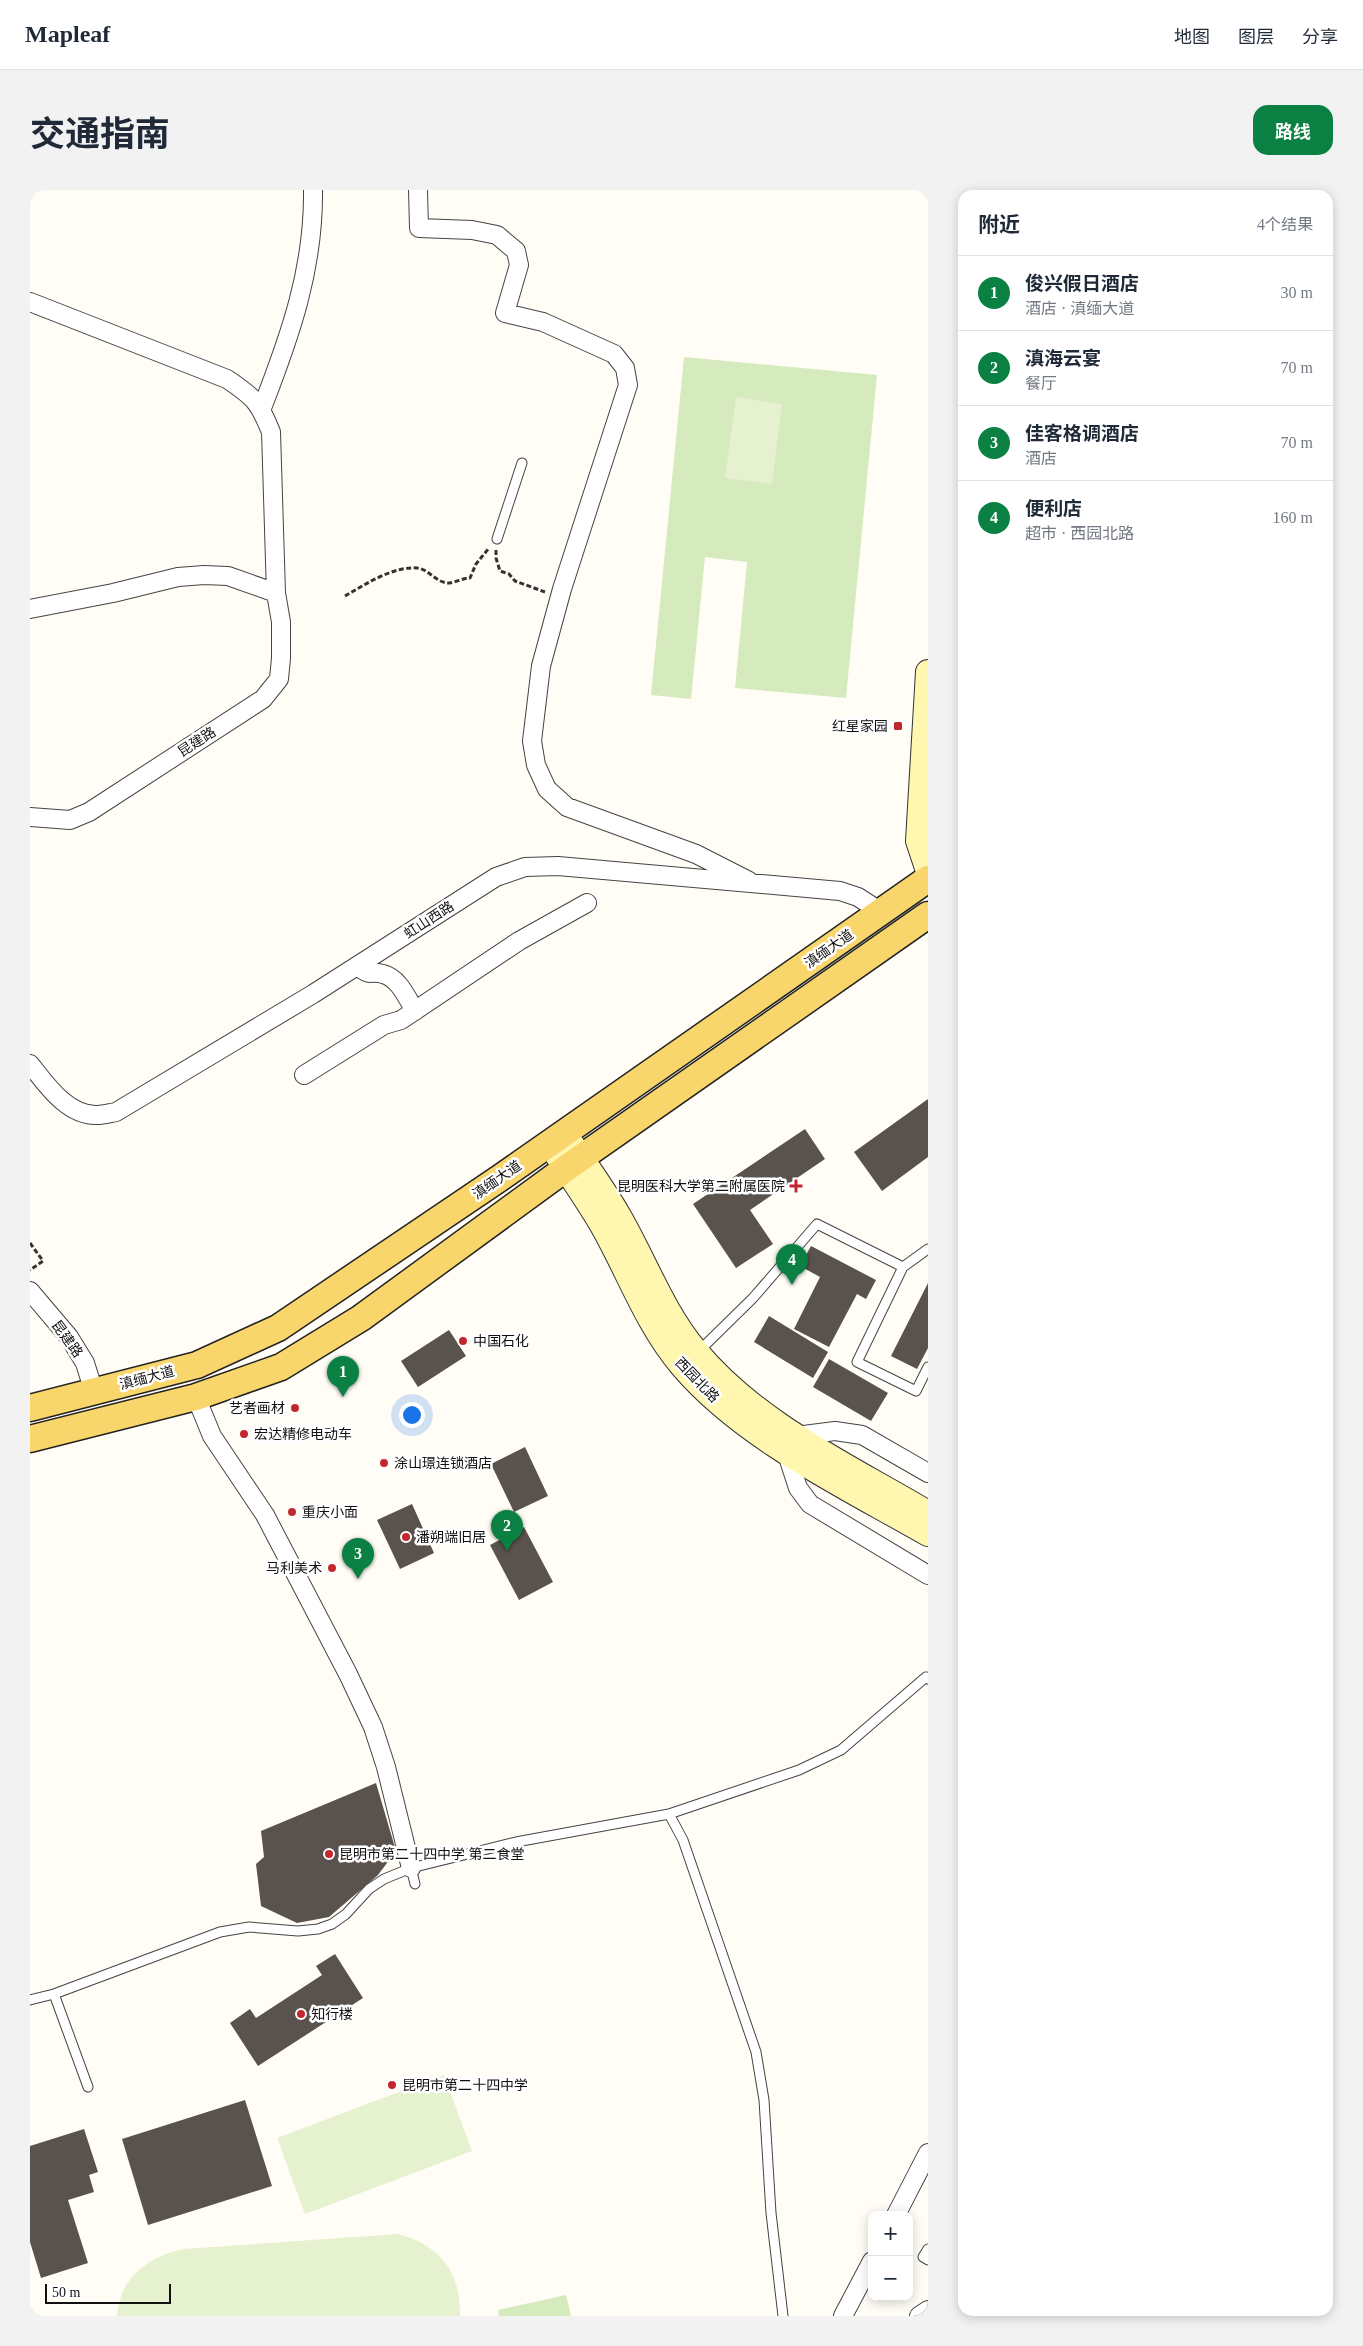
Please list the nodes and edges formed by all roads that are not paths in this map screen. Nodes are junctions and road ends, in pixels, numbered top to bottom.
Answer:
1 (313, 190) edge
2 (418, 190) edge
3 (30, 302) edge
4 (262, 408) junction
5 (522, 463) dead end
6 (497, 539) road end
7 (276, 594) junction
8 (30, 609) edge
9 (928, 672) edge
10 (30, 817) edge
11 (928, 871) edge
12 (928, 878) edge
13 (749, 882) junction
14 (588, 903) dead end
15 (881, 912) junction
16 (928, 916) edge
17 (357, 966) junction
18 (415, 1011) junction
19 (30, 1064) edge
20 (304, 1075) dead end
21 (558, 1139) junction
22 (573, 1163) junction
23 (928, 1249) edge
24 (903, 1267) junction
25 (30, 1291) edge
26 (697, 1353) junction
27 (928, 1367) edge
28 (94, 1392) junction
29 (196, 1397) junction
30 (30, 1408) edge
31 (30, 1439) edge
32 (791, 1443) junction
33 (928, 1473) edge
34 (852, 1479) junction
35 (928, 1513) edge
36 (928, 1534) edge
37 (928, 1575) edge
38 (928, 1679) edge
39 (669, 1814) junction
40 (413, 1876) junction
41 (54, 1994) junction
42 (30, 2000) edge
43 (88, 2087) dead end
44 (928, 2153) edge
45 (898, 2211) edge
46 (928, 2249) edge
47 (928, 2260) edge
48 (868, 2269) edge
49 (928, 2310) edge
50 (783, 2316) edge
51 (843, 2316) edge
52 (919, 2316) edge

1 - 4 street
2 - 13 street
3 - 4 street
4 - 7 street, 昆建路
5 - 6 lane
7 - 8 street
7 - 10 street, 昆建路
9 - 11 main road
12 - 15 main road, 滇缅大道
13 - 15 street, 虹山西路
13 - 17 street, 虹山西路
14 - 18 street
15 - 21 main road, 滇缅大道
16 - 22 main road, 滇缅大道
17 - 18 street
17 - 19 street, 虹山西路
18 - 20 street
21 - 22 main road, 西园北路
21 - 28 main road, 滇缅大道
22 - 26 main road, 西园北路
22 - 29 main road, 滇缅大道
22 - 32 main road, 西园北路
23 - 24 lane
24 - 26 lane
24 - 27 lane
25 - 28 street, 昆建路
26 - 32 main road, 西园北路
28 - 30 main road, 滇缅大道
29 - 31 main road, 滇缅大道
29 - 40 street
32 - 33 street
32 - 34 main road, 西园北路
32 - 37 street
34 - 35 main road, 西园北路
34 - 36 main road, 西园北路
38 - 39 lane
39 - 40 lane
39 - 50 lane
40 - 41 lane
41 - 42 lane
41 - 43 lane
44 - 45 street
46 - 47 lane
48 - 51 street
49 - 52 street

